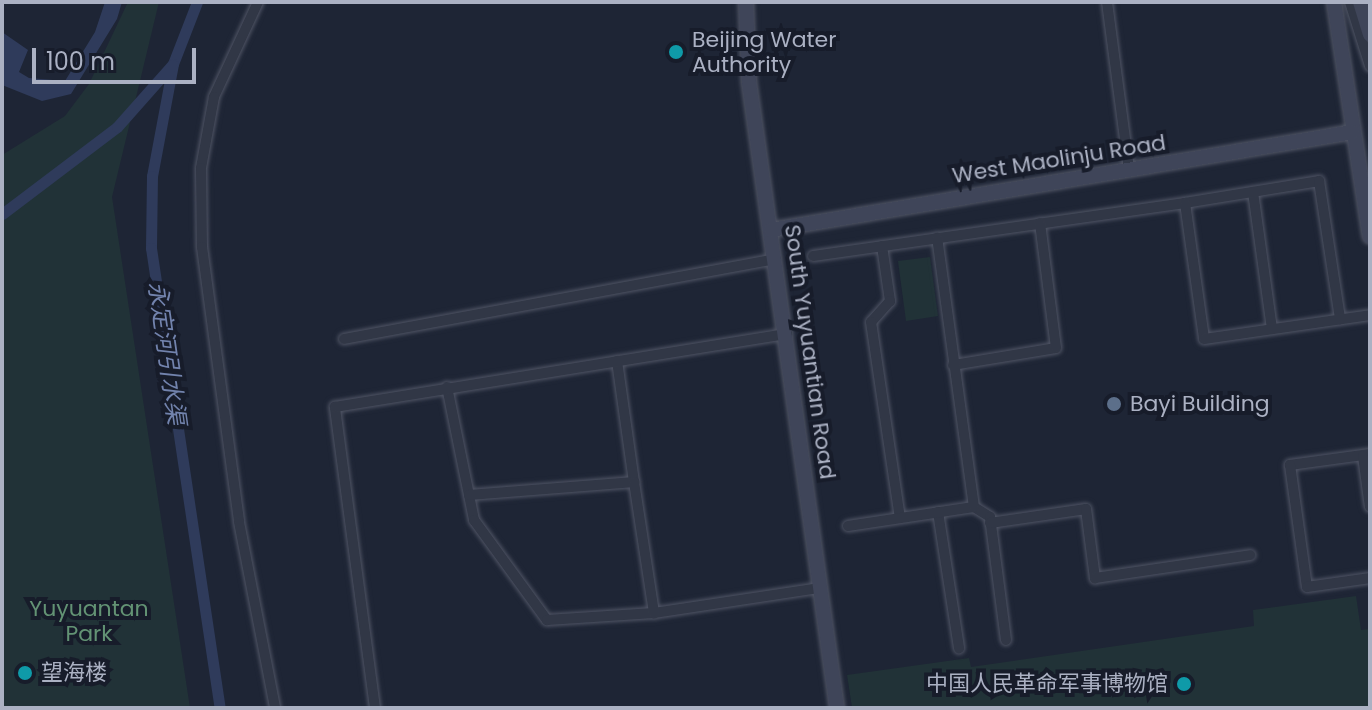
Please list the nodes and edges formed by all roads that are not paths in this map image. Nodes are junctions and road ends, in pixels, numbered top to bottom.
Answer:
1 (258, 2) edge
2 (746, 2) edge
3 (1107, 2) edge
4 (1334, 2) edge
5 (1350, 2) edge
6 (1360, 2) edge
7 (1370, 34) edge
8 (1370, 66) edge
9 (1354, 136) junction
10 (1370, 137) edge
11 (1129, 170) junction
12 (1253, 192) junction
13 (1185, 203) junction
14 (1040, 223) junction
15 (771, 230) junction
16 (1370, 236) edge
17 (937, 238) junction
18 (882, 246) junction
19 (813, 256) dead end
20 (776, 259) junction
21 (1370, 315) edge
22 (1340, 319) junction
23 (1272, 329) junction
24 (787, 334) junction
25 (344, 339) dead end
26 (617, 361) junction
27 (953, 365) junction
28 (447, 387) junction
29 (1366, 455) edge
30 (634, 482) junction
31 (469, 495) junction
32 (974, 507) junction
33 (1370, 507) edge
34 (938, 512) junction
35 (900, 518) junction
36 (990, 523) junction
37 (848, 526) dead end
38 (1250, 555) dead end
39 (1370, 578) edge
40 (820, 588) junction
41 (654, 613) junction
42 (1006, 640) dead end
43 (959, 648) dead end
44 (275, 708) edge
45 (375, 708) edge
46 (837, 708) edge

1 - 44 street
2 - 15 street, South Yuyuantian Road
3 - 11 street
4 - 9 street
5 - 8 street
6 - 7 street
9 - 10 street, West Maolinju Road
9 - 11 street, West Maolinju Road
9 - 16 street
11 - 15 street, West Maolinju Road
12 - 13 street
12 - 22 street
12 - 23 street
13 - 14 street
13 - 23 street
14 - 17 street
14 - 27 street
15 - 20 street, South Yuyuantian Road
17 - 18 street
17 - 27 street
18 - 19 street
18 - 35 street
20 - 24 street, South Yuyuantian Road
20 - 25 street
21 - 22 street
22 - 23 street
24 - 26 street
24 - 40 street, South Yuyuantian Road
26 - 28 street
26 - 30 street
27 - 32 street
28 - 31 street
28 - 45 street
29 - 33 street
29 - 39 street
30 - 31 street
30 - 41 street
31 - 41 street
32 - 34 street
32 - 36 street
34 - 35 street
34 - 43 street
35 - 37 street
36 - 38 street
36 - 42 street
40 - 41 street
40 - 46 street, South Yuyuantian Road

